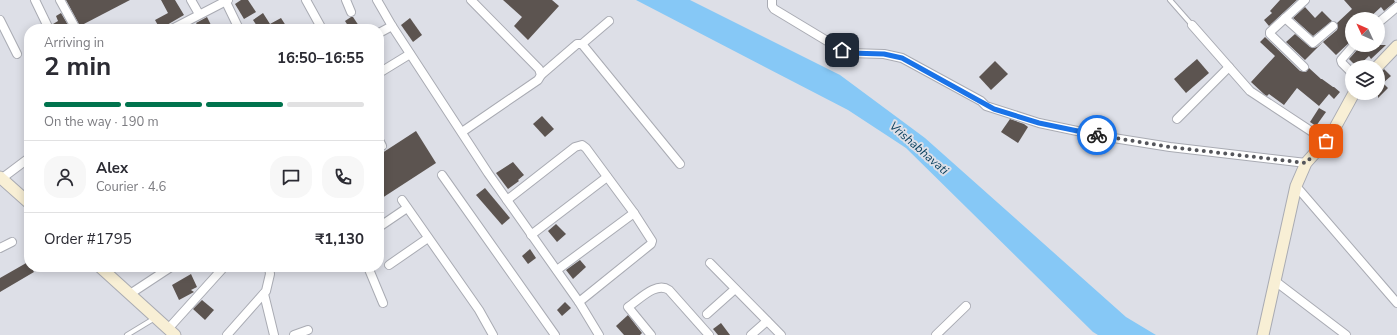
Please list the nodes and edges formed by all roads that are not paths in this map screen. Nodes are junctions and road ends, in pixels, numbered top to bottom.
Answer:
1 (35, 0) edge
2 (60, 0) edge
3 (191, 0) edge
4 (226, 0) edge
5 (306, 0) edge
6 (346, 0) edge
7 (377, 0) edge
8 (471, 0) edge
9 (772, 0) edge
10 (1170, 0) edge
11 (1305, 0) edge
12 (1397, 6) edge
13 (351, 12) dead end
14 (199, 14) junction
15 (1385, 17) edge
16 (1285, 18) junction
17 (0, 20) edge
18 (609, 21) dead end
19 (47, 24) edge
20 (73, 24) edge
21 (181, 24) edge
22 (237, 24) edge
23 (319, 24) edge
24 (1192, 25) joint
25 (392, 26) junction
26 (1333, 26) dead end
27 (384, 30) edge
28 (582, 44) junction
29 (1397, 46) edge
30 (1348, 52) edge
31 (17, 54) dead end
32 (410, 54) junction
33 (1384, 60) edge
34 (1345, 66) edge
35 (1228, 67) junction
36 (1304, 67) dead end
37 (384, 70) edge
38 (541, 75) junction
39 (1350, 100) edge
40 (1177, 119) dead end
41 (462, 132) junction
42 (1326, 141) junction
43 (24, 162) edge
44 (1306, 163) junction
45 (680, 164) dead end
46 (442, 175) dead end
47 (607, 177) junction
48 (2, 182) edge
49 (1296, 186) junction
50 (24, 199) edge
51 (402, 200) dead end
52 (508, 200) junction
53 (407, 208) junction
54 (634, 213) junction
55 (384, 224) edge
56 (531, 235) junction
57 (428, 238) junction
58 (12, 242) dead end
59 (0, 248) edge
60 (710, 263) dead end
61 (389, 265) dead end
62 (557, 270) junction
63 (106, 272) edge
64 (163, 272) edge
65 (220, 272) edge
66 (270, 272) edge
67 (370, 272) edge
68 (1275, 281) junction
69 (735, 289) junction
70 (130, 294) junction
71 (264, 294) junction
72 (579, 302) junction
73 (383, 303) dead end
74 (1397, 304) edge
75 (966, 306) dead end
76 (707, 314) dead end
77 (156, 317) junction
78 (767, 321) junction
79 (308, 330) dead end
80 (172, 332) edge
81 (135, 333) edge
82 (126, 335) edge
83 (227, 335) edge
84 (274, 335) edge
85 (294, 335) edge
86 (494, 335) edge
87 (555, 335) edge
88 (599, 335) edge
89 (651, 335) edge
90 (710, 335) edge
91 (751, 335) edge
92 (781, 335) edge
93 (936, 335) edge
94 (1264, 335) edge
95 (1346, 335) edge

1 - 19 street
2 - 20 street
3 - 14 street
4 - 14 street
4 - 22 street
5 - 23 street
6 - 13 street
7 - 25 street
8 - 38 street
9 - 44 street
10 - 24 lane
11 - 16 street
12 - 15 street
14 - 21 street
16 - 26 street
16 - 36 street
17 - 31 street
18 - 28 street
24 - 35 street
25 - 27 street
25 - 32 street
28 - 38 street
28 - 45 street
29 - 33 street
30 - 34 street
32 - 37 street
32 - 41 street
35 - 40 street
35 - 42 street
38 - 41 street
39 - 42 street
41 - 52 street
42 - 44 street
43 - 48 street
44 - 49 street
46 - 87 street
47 - 52 street
47 - 54 street
47 - 56 street
48 - 50 street
49 - 68 street
49 - 74 street
51 - 53 street
52 - 56 street
53 - 55 street
53 - 57 street
54 - 62 street
54 - 72 street
56 - 62 street
57 - 61 street
57 - 86 street
58 - 59 street
60 - 69 street
62 - 72 street
63 - 70 street
64 - 70 street
65 - 80 street
66 - 71 street
67 - 73 street
68 - 94 street
68 - 95 street
69 - 76 street
69 - 78 street
70 - 77 street
71 - 83 street
71 - 84 street
72 - 88 street
75 - 93 street
77 - 80 street
77 - 81 lane
78 - 91 street
78 - 92 street
79 - 85 street
81 - 82 lane
89 - 90 street

